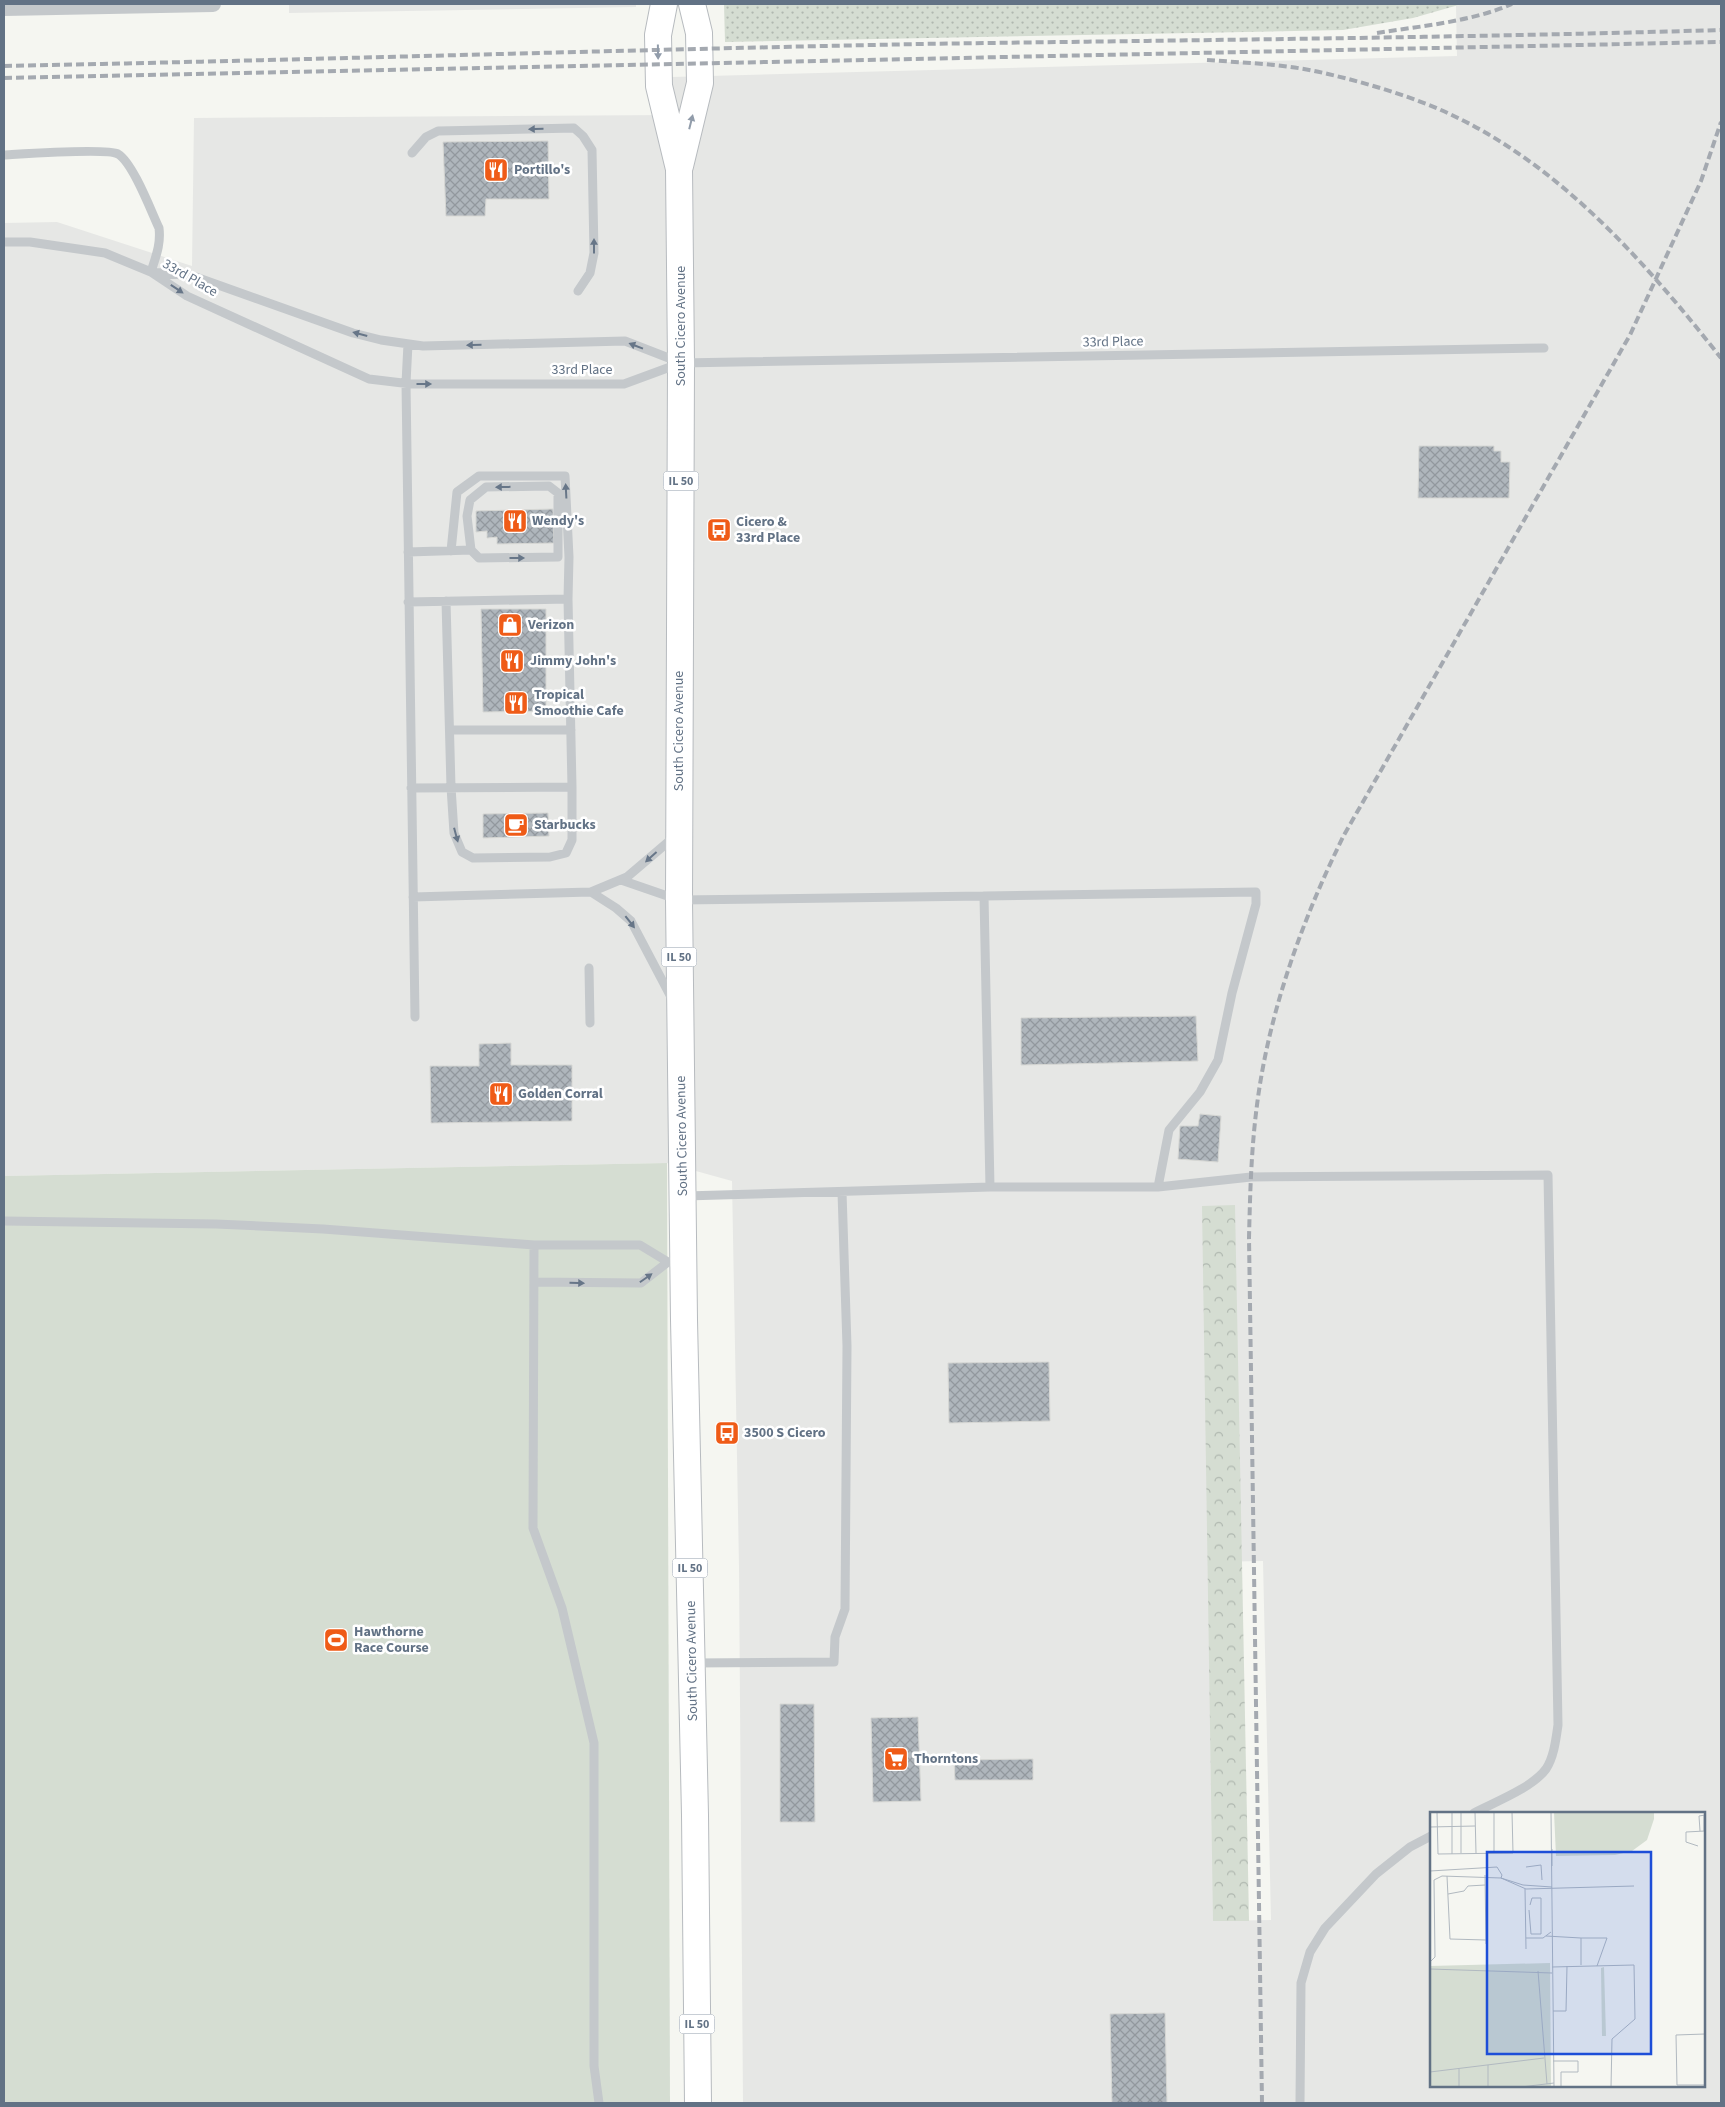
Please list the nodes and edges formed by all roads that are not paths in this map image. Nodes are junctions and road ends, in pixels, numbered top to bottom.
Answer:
1 (213, 4) edge
2 (664, 4) edge
3 (692, 4) edge
4 (84, 5) edge
5 (4, 8) edge
6 (412, 153) dead end
7 (4, 155) edge
8 (679, 169) junction
9 (4, 242) edge
10 (151, 272) junction
11 (578, 291) dead end
12 (408, 344) junction
13 (1544, 348) dead end
14 (681, 363) junction
15 (406, 383) junction
16 (471, 550) junction
17 (450, 551) junction
18 (408, 552) junction
19 (568, 599) junction
20 (446, 601) junction
21 (408, 602) junction
22 (450, 730) junction
23 (571, 730) junction
24 (452, 787) junction
25 (572, 787) junction
26 (411, 788) junction
27 (679, 832) junction
28 (620, 880) junction
29 (591, 892) junction
30 (984, 896) junction
31 (412, 897) junction
32 (679, 900) junction
33 (589, 968) dead end
34 (680, 1015) junction
35 (415, 1017) dead end
36 (590, 1023) dead end
37 (1158, 1186) junction
38 (990, 1187) junction
39 (842, 1192) junction
40 (682, 1196) junction
41 (4, 1221) edge
42 (534, 1245) junction
43 (676, 1262) junction
44 (534, 1282) junction
45 (692, 1664) junction
46 (1476, 1812) edge
47 (1430, 1837) edge
48 (599, 2103) edge
49 (698, 2103) edge
50 (1300, 2103) edge

1 - 4 street
2 -> 8 main road, South Cicero Avenue / IL 50
8 -> 3 main road, South Cicero Avenue / IL 50
4 - 5 street
11 -> 6 lane
7 - 10 lane
8 - 14 main road, South Cicero Avenue / IL 50
9 - 10 lane
12 -> 10 lane, 33rd Place
10 -> 15 lane, 33rd Place
14 -> 12 lane, 33rd Place
12 - 15 lane
13 - 14 lane, 33rd Place
15 -> 14 lane, 33rd Place
14 - 27 main road, South Cicero Avenue / IL 50
15 - 18 lane
16 -> 16 lane
16 - 17 lane
17 - 18 lane
19 -> 17 lane
18 - 21 lane
19 - 20 lane
19 - 23 lane
20 - 21 lane
20 - 22 lane
21 - 26 lane
22 - 23 lane
22 - 24 lane
23 - 25 lane
24 - 25 lane
24 -> 25 lane
24 - 26 lane
26 - 31 lane
27 -> 28 lane
27 - 32 main road, South Cicero Avenue / IL 50
28 - 29 lane
28 - 32 lane
29 - 31 lane
29 -> 34 lane
30 - 32 lane
30 - 37 lane
30 - 38 lane
31 - 35 lane
32 - 34 main road, South Cicero Avenue / IL 50
33 - 36 lane
34 - 40 main road, South Cicero Avenue / IL 50
37 - 38 lane
37 - 46 lane
38 - 39 lane
39 - 40 lane
39 - 45 lane
40 - 43 main road, South Cicero Avenue / IL 50
41 - 42 lane
42 - 43 lane
42 - 44 lane
44 -> 43 lane
43 - 45 main road, South Cicero Avenue / IL 50
44 - 48 lane
45 - 49 main road, South Cicero Avenue / IL 50
47 - 50 lane

